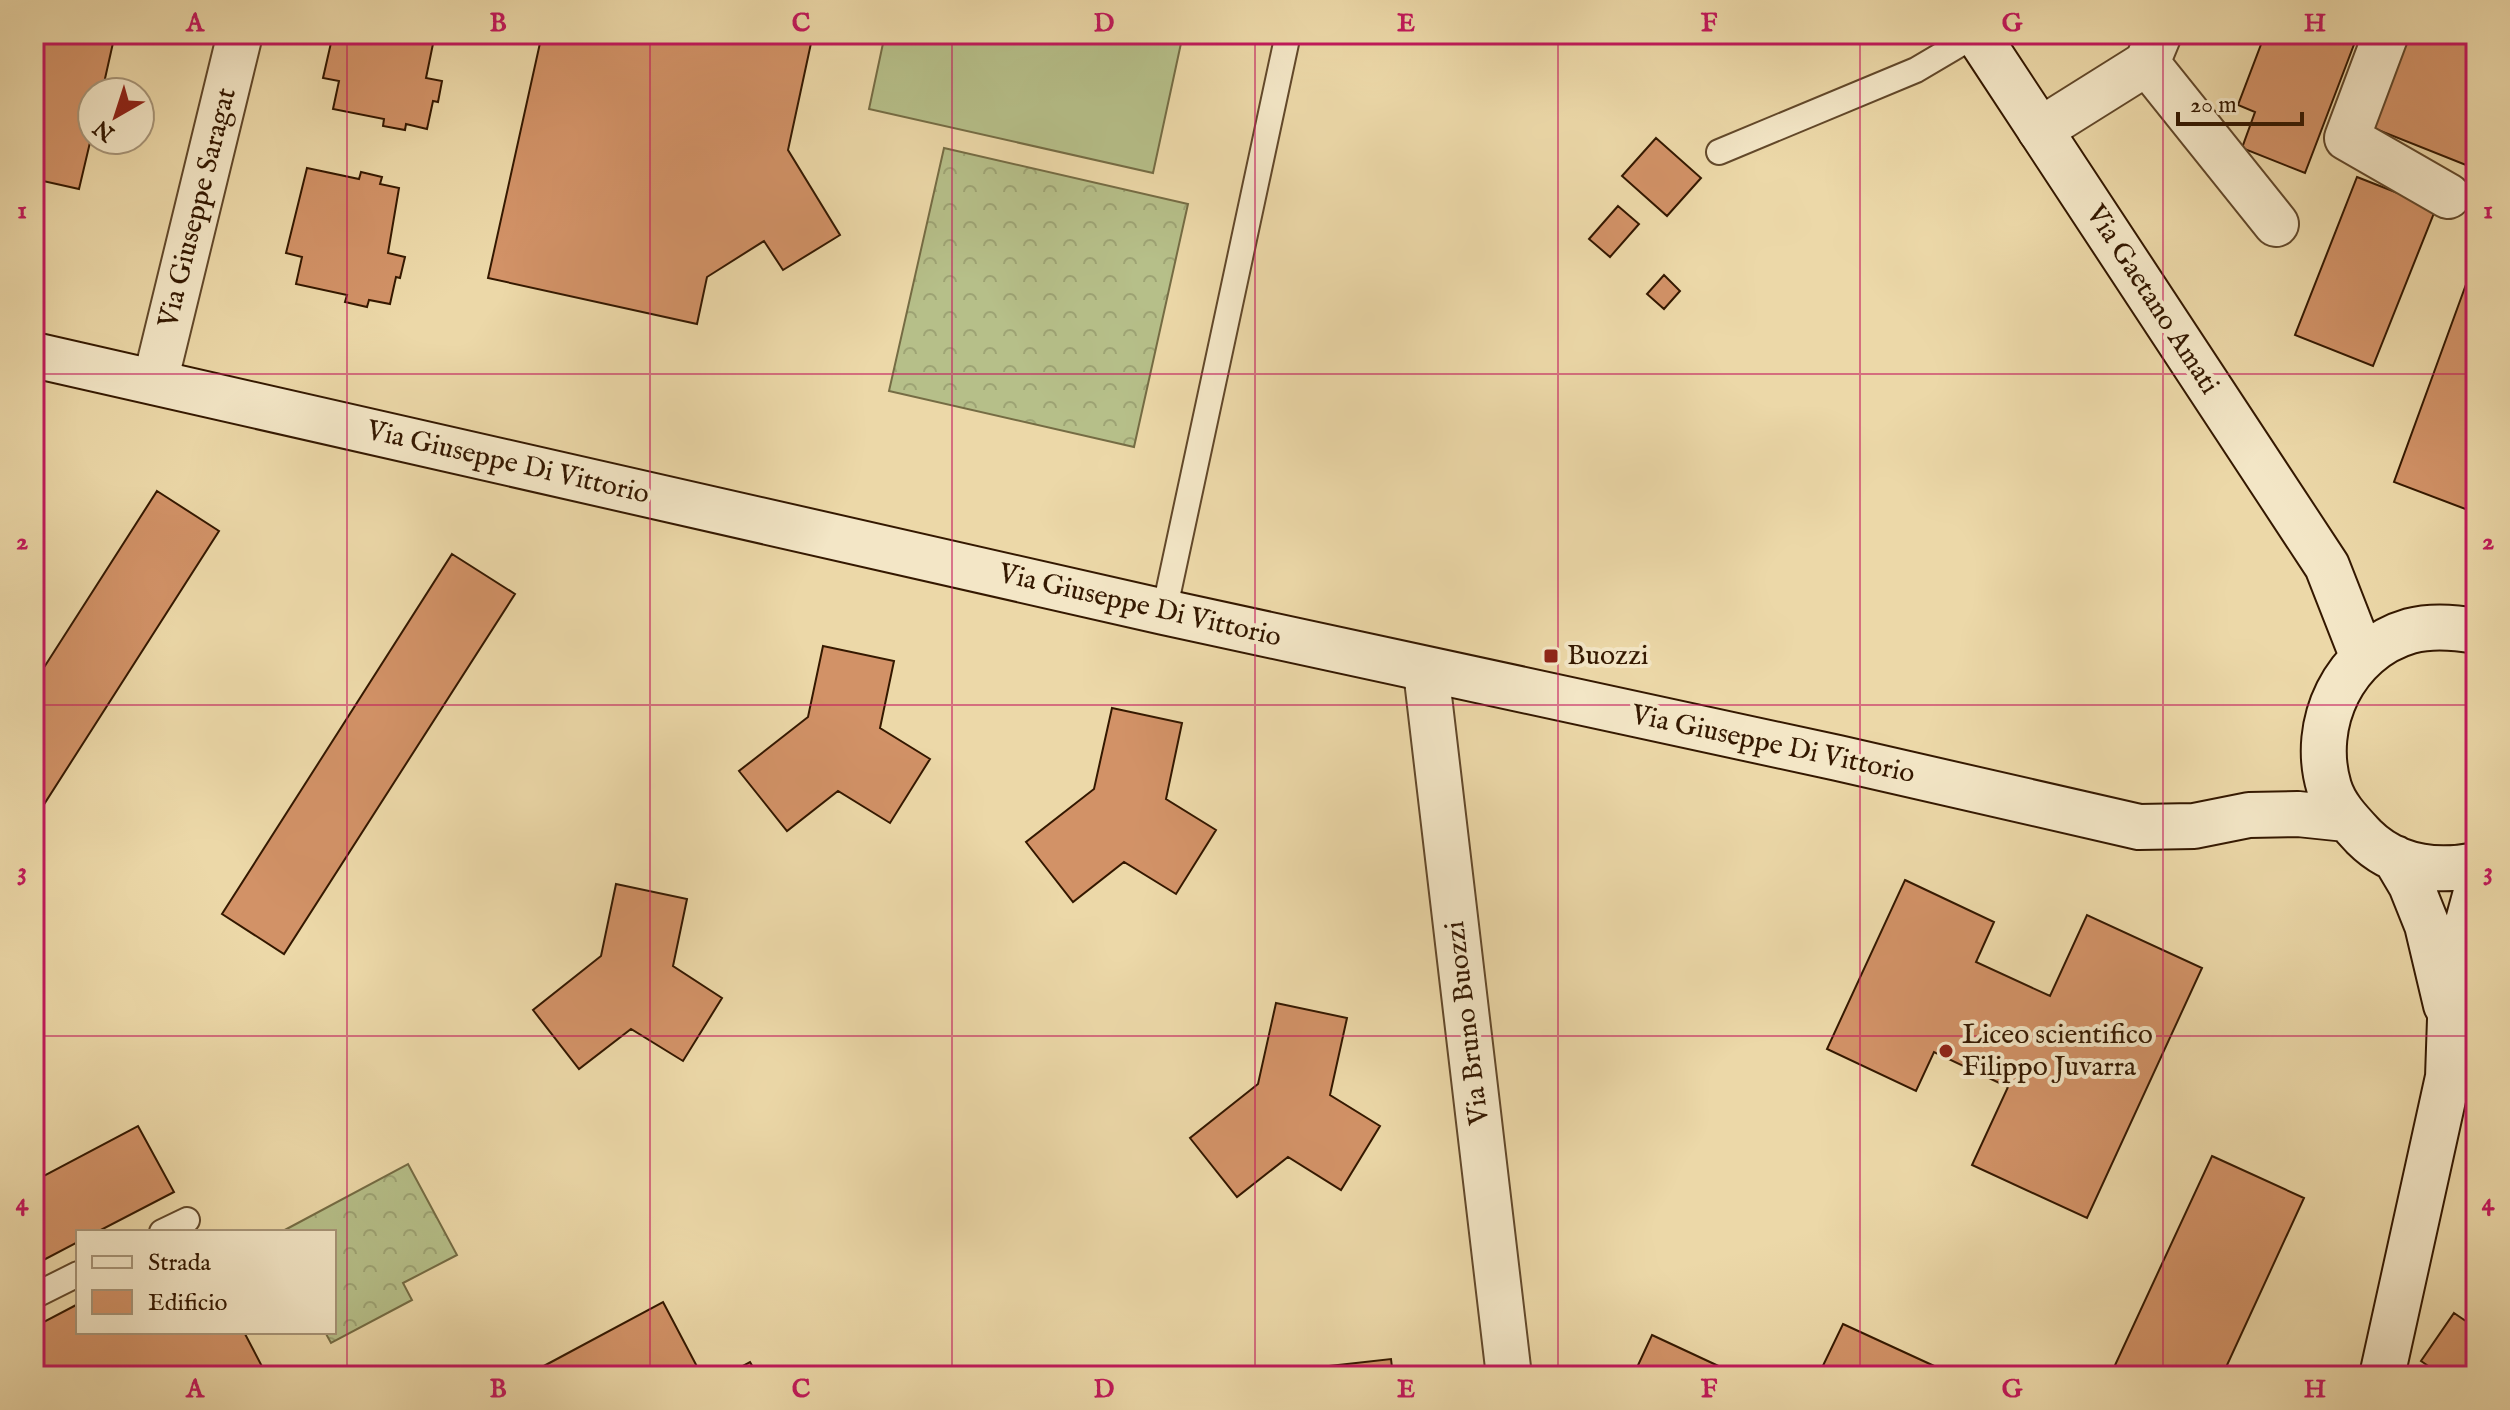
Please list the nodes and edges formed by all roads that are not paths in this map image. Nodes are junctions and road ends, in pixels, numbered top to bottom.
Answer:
1 (240, 34) edge
2 (1288, 34) edge
3 (1977, 34) edge
4 (2386, 34) edge
5 (2153, 48) edge
6 (2040, 130) junction
7 (1719, 152) dead end
8 (2448, 196) dead end
9 (2276, 224) dead end
10 (34, 355) edge
11 (155, 382) junction
12 (2327, 566) junction
13 (1164, 612) junction
14 (2411, 631) junction
15 (2476, 631) edge
16 (2363, 658) junction
17 (1426, 671) junction
18 (2323, 755) junction
19 (2249, 815) junction
20 (2346, 819) junction
21 (2395, 858) junction
22 (2476, 865) edge
23 (2476, 892) edge
24 (2450, 1019) junction
25 (187, 1220) dead end
26 (166, 1230) edge
27 (76, 1275) edge
28 (34, 1296) edge
29 (1509, 1376) edge
30 (2382, 1376) edge

1 - 11 street, Via Giuseppe Saragat
2 - 13 lane
3 - 6 street, Via Gaetano Amati
3 - 7 lane
4 - 8 street
5 - 6 street
5 - 9 street
6 - 12 street, Via Gaetano Amati
10 - 11 street, Via Giuseppe Di Vittorio
11 - 13 street, Via Giuseppe Di Vittorio
12 - 14 street, Via Gaetano Amati
12 - 16 street, Via Gaetano Amati
13 - 17 street, Via Giuseppe Di Vittorio
14 - 15 street
14 - 16 street
16 - 18 street
17 - 19 street, Via Giuseppe Di Vittorio
17 - 29 street, Via Bruno Buozzi
18 - 19 street, Via Giuseppe Di Vittorio
18 - 20 street
19 - 20 street, Via Giuseppe Di Vittorio
20 - 21 street
21 - 22 street
21 - 24 street
23 - 24 street
24 - 30 street
25 - 26 lane
27 - 28 lane

